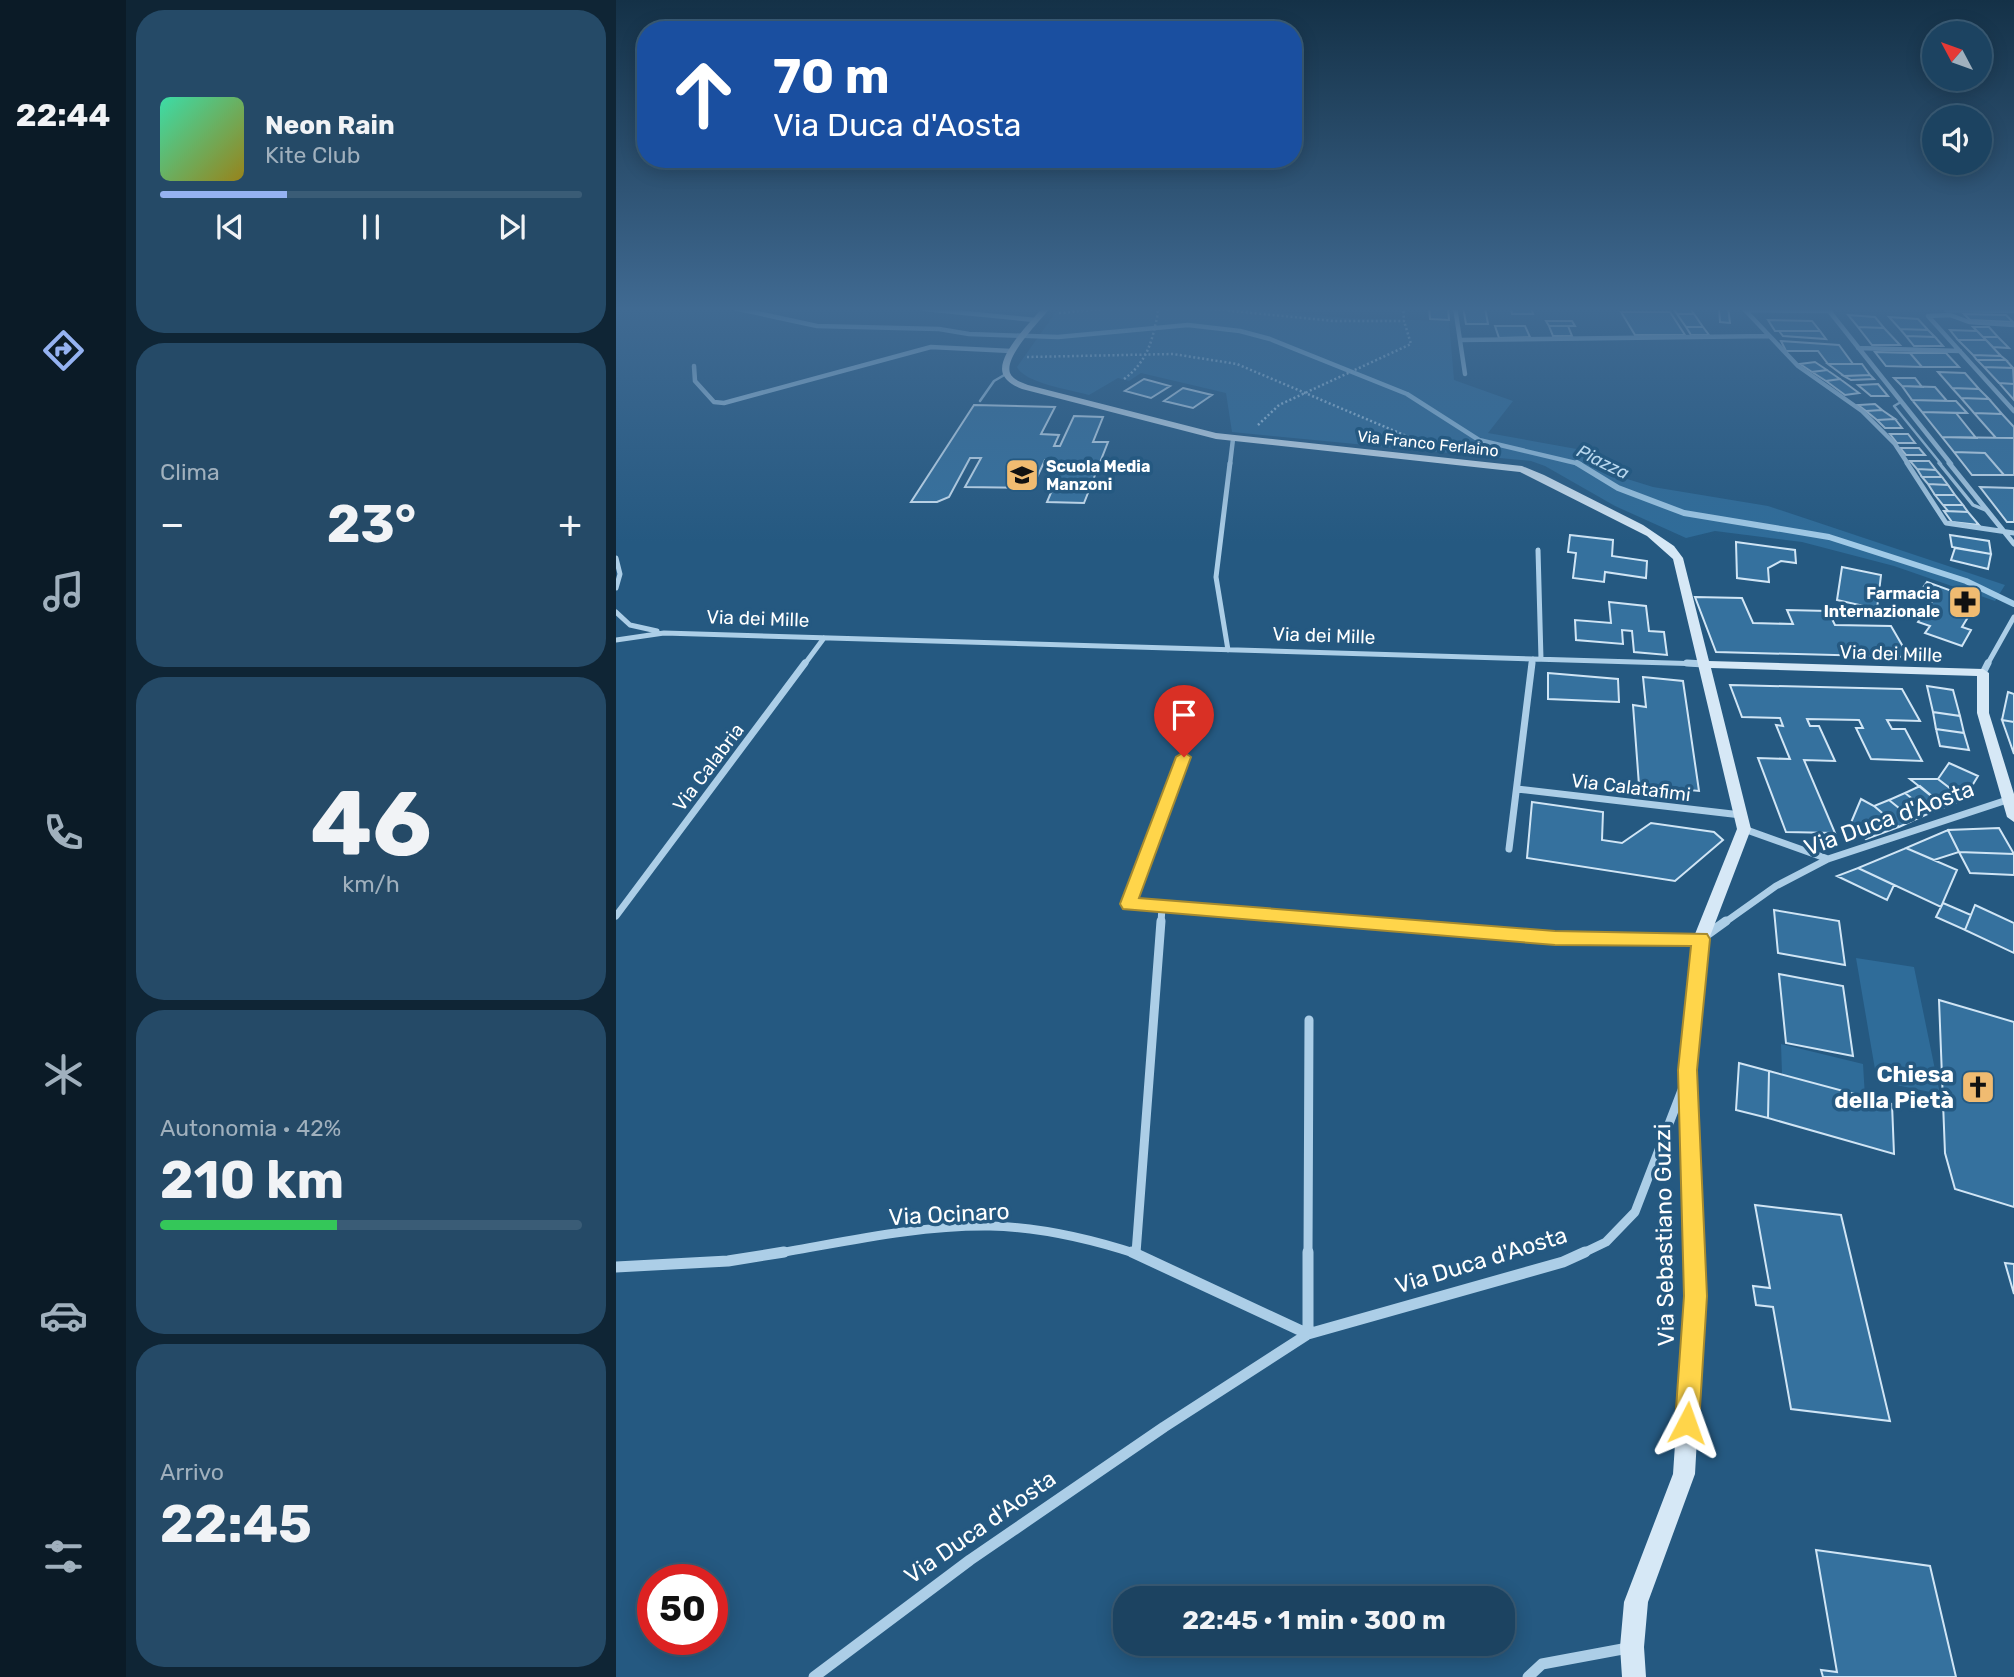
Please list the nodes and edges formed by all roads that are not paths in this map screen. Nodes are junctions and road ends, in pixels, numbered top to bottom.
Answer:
1 (699, 385) edge
2 (787, 385) edge
3 (991, 385) edge
4 (1021, 385) edge
5 (1825, 385) edge
6 (1888, 385) edge
7 (1991, 385) edge
8 (980, 401) dead end
9 (2014, 411) edge
10 (1233, 439) junction
11 (2005, 533) junction
12 (2014, 533) edge
13 (2014, 544) edge
14 (1538, 550) dead end
15 (616, 558) edge
16 (616, 588) edge
17 (616, 612) edge
18 (2013, 619) edge
19 (664, 633) junction
20 (824, 638) junction
21 (616, 640) edge
22 (1228, 650) junction
23 (1537, 659) junction
24 (1704, 664) junction
25 (1983, 673) junction
26 (1184, 757) dead end
27 (1517, 789) junction
28 (2007, 800) junction
29 (2014, 817) edge
30 (1743, 822) junction
31 (1509, 849) dead end
32 (1828, 859) junction
33 (1162, 907) junction
34 (616, 916) edge
35 (1701, 939) junction
36 (1309, 1020) dead end
37 (1688, 1077) junction
38 (1136, 1253) junction
39 (616, 1267) edge
40 (1308, 1334) junction
41 (1632, 1647) junction
42 (814, 1677) edge
43 (1528, 1677) edge
44 (1634, 1677) edge

1 - 2 street
3 - 8 lane
4 - 10 main road, Via Franco Ferlaino
5 - 11 street
6 - 11 street
7 - 9 street
10 - 22 street
10 - 24 main road, Via Franco Ferlaino
11 - 12 street
11 - 13 street
14 - 23 street
15 - 16 street
17 - 19 street
18 - 25 street
19 - 20 street, Via dei Mille
19 - 21 street
20 - 22 street, Via dei Mille
20 - 34 street, Via Calabria
22 - 23 street, Via dei Mille
23 - 24 street, Via dei Mille
23 - 27 street
24 - 25 main road, Via dei Mille
24 - 30 main road, Via Franco Ferlaino
25 - 28 main road
26 - 33 street
27 - 30 street, Via Calatafimi
27 - 31 street
28 - 29 main road
28 - 32 street, Via Duca d'Aosta
30 - 32 street, Via Calatafimi
30 - 35 main road
32 - 35 street, Via Duca d'Aosta
33 - 35 street
33 - 38 street
35 - 37 main road, Via Duca d'Aosta
36 - 40 street
37 - 40 street, Via Duca d'Aosta
37 - 41 main road, Via Sebastiano Guzzi
38 - 39 street, Via Ocinaro
38 - 40 street, Via Ocinaro
40 - 42 street, Via Duca d'Aosta
41 - 43 street
41 - 44 main road, Via Sebastiano Guzzi

